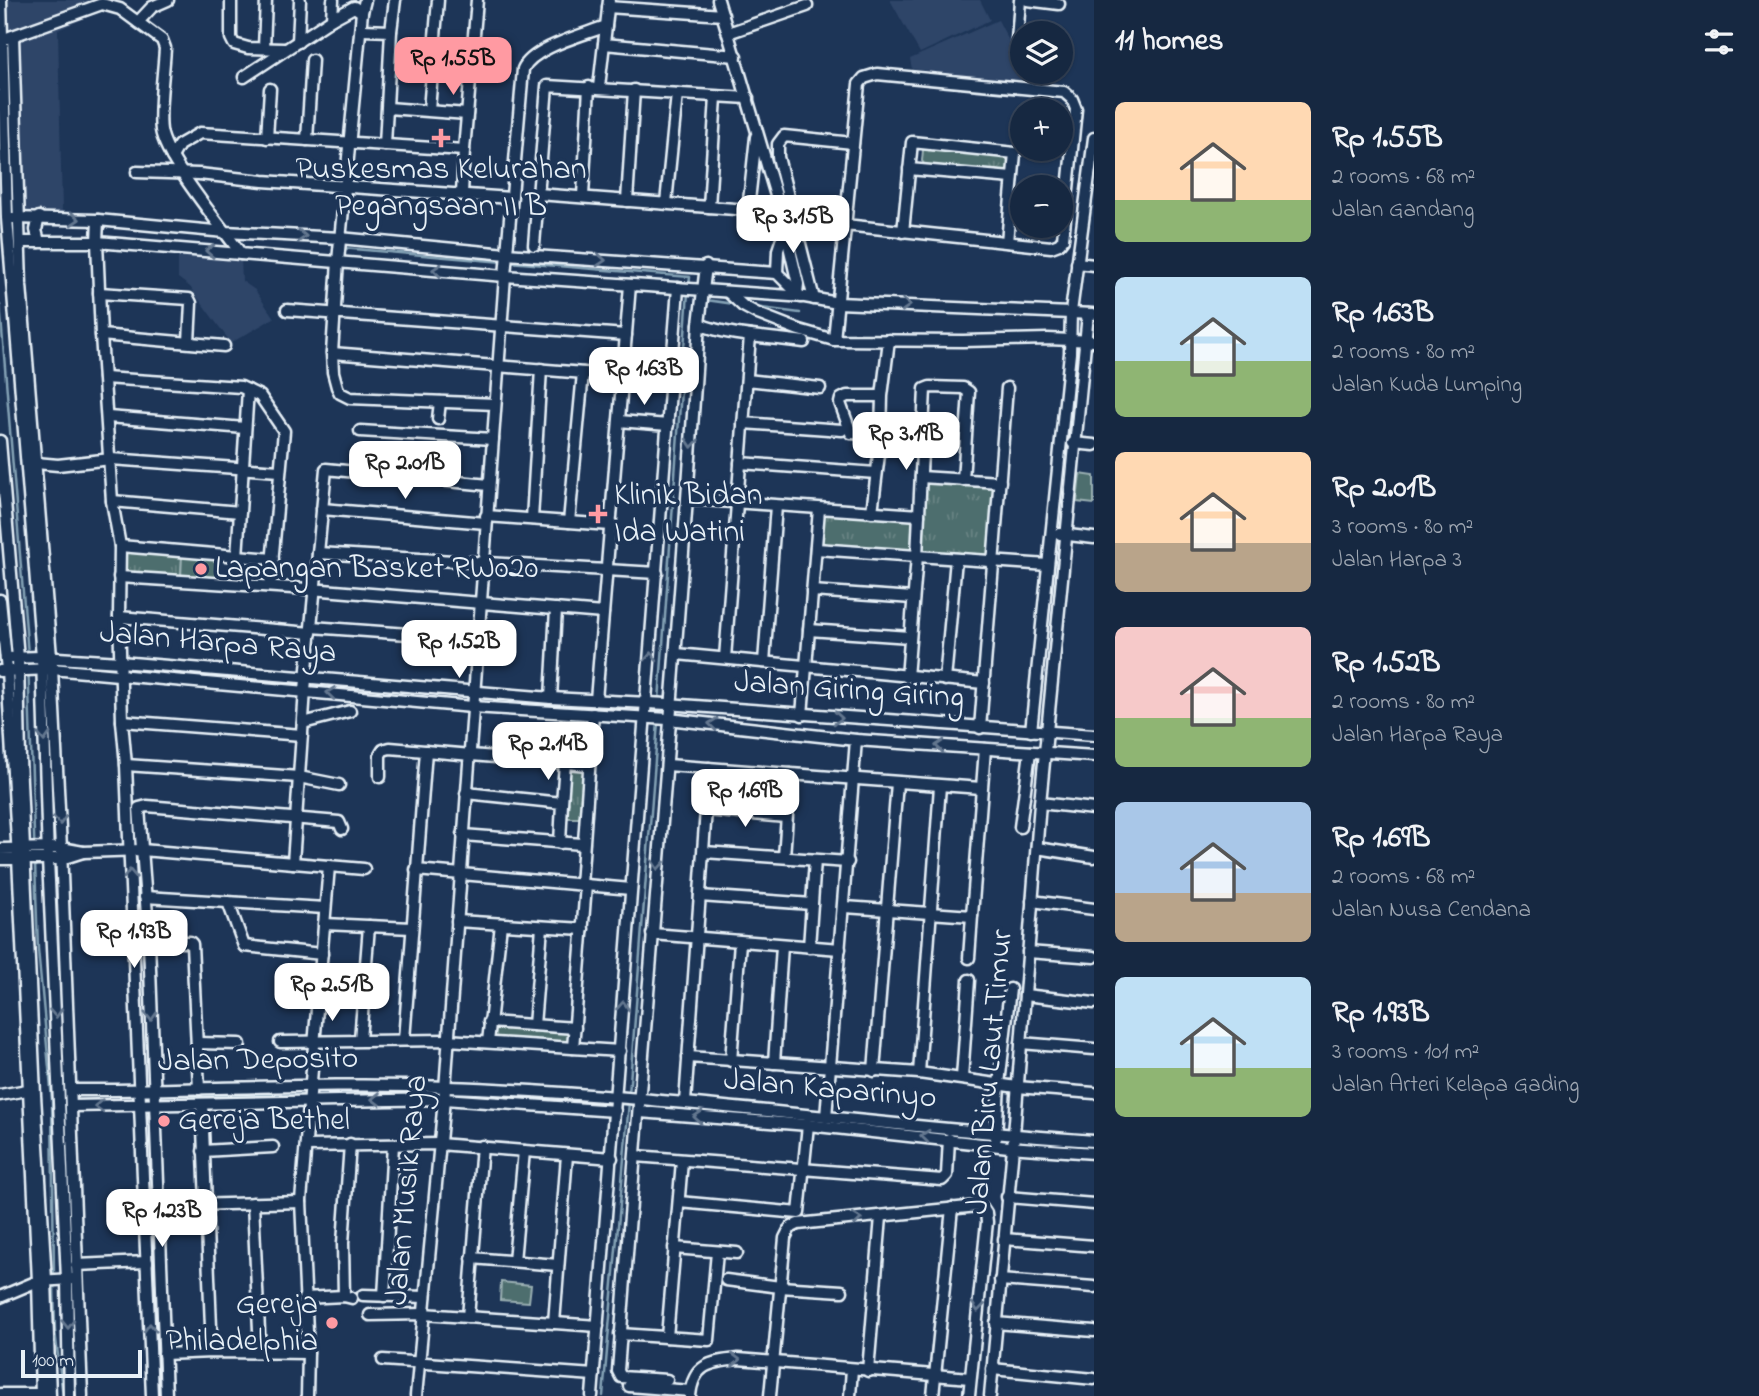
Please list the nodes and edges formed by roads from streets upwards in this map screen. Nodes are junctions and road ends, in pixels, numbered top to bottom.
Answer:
1 (1, 0) edge
2 (168, 0) edge
3 (231, 0) edge
4 (266, 0) edge
5 (300, 0) edge
6 (333, 0) edge
7 (346, 0) edge
8 (365, 0) edge
9 (395, 0) edge
10 (438, 0) edge
11 (718, 0) edge
12 (1020, 0) edge
13 (1027, 0) edge
14 (477, 1) edge
15 (608, 3) edge
16 (1059, 4) dead end
17 (807, 6) dead end
18 (358, 10) junction
19 (723, 15) junction
20 (332, 19) junction
21 (1018, 21) edge
22 (138, 22) junction
23 (606, 26) junction
24 (362, 30) junction
25 (391, 31) junction
26 (728, 33) junction
27 (8, 37) junction
28 (298, 41) junction
29 (604, 44) junction
30 (248, 48) junction
31 (264, 48) junction
32 (285, 49) junction
33 (736, 56) junction
34 (313, 60) dead end
35 (255, 70) junction
36 (244, 76) dead end
37 (594, 87) junction
38 (270, 89) dead end
39 (634, 90) junction
40 (677, 94) junction
41 (716, 97) junction
42 (748, 98) junction
43 (388, 108) junction
44 (429, 110) junction
45 (467, 114) junction
46 (757, 133) junction
47 (267, 138) junction
48 (1094, 138) edge
49 (307, 140) junction
50 (349, 143) junction
51 (853, 143) junction
52 (385, 145) junction
53 (1093, 149) edge
54 (464, 150) junction
55 (172, 157) junction
56 (909, 169) junction
57 (137, 173) dead end
58 (183, 174) junction
59 (1012, 175) edge
60 (1010, 178) edge
61 (345, 187) junction
62 (462, 194) junction
63 (538, 194) junction
64 (583, 196) junction
65 (511, 198) junction
66 (627, 201) junction
67 (666, 204) junction
68 (1010, 204) edge
69 (1089, 204) edge
70 (709, 207) junction
71 (748, 210) junction
72 (782, 216) junction
73 (39, 217) junction
74 (7, 218) junction
75 (18, 218) junction
76 (98, 220) junction
77 (845, 225) junction
78 (225, 232) junction
79 (784, 232) junction
80 (903, 232) junction
81 (20, 242) junction
82 (39, 242) junction
83 (97, 242) junction
84 (1007, 242) junction
85 (534, 245) dead end
86 (339, 249) junction
87 (241, 254) junction
88 (506, 255) junction
89 (1077, 263) junction
90 (1094, 265) edge
91 (706, 266) junction
92 (777, 273) junction
93 (505, 274) junction
94 (17, 285) junction
95 (630, 285) junction
96 (681, 288) junction
97 (728, 292) junction
98 (99, 293) junction
99 (702, 295) junction
100 (798, 295) junction
101 (814, 299) junction
102 (838, 303) junction
103 (287, 310) dead end
104 (1071, 312) junction
105 (335, 314) junction
106 (1091, 314) edge
107 (699, 324) junction
108 (501, 325) junction
109 (101, 335) junction
110 (626, 335) junction
111 (750, 336) junction
112 (1069, 339) junction
113 (834, 340) junction
114 (889, 340) junction
115 (1089, 341) edge
116 (189, 342) junction
117 (804, 342) dead end
118 (224, 346) dead end
119 (332, 353) junction
120 (498, 366) junction
121 (541, 369) junction
122 (583, 373) junction
123 (622, 376) junction
124 (104, 378) junction
125 (747, 380) junction
126 (820, 388) dead end
127 (1007, 388) dead end
128 (248, 390) junction
129 (882, 396) junction
130 (440, 402) junction
131 (495, 404) junction
132 (108, 417) junction
133 (438, 419) dead end
134 (619, 421) junction
135 (743, 423) junction
136 (668, 425) junction
137 (245, 428) junction
138 (842, 430) dead end
139 (360, 431) dead end
140 (881, 436) junction
141 (493, 439) junction
142 (0, 442) edge
143 (1073, 443) junction
144 (1094, 445) edge
145 (111, 459) junction
146 (740, 463) junction
147 (36, 464) junction
148 (242, 470) junction
149 (279, 471) junction
150 (876, 474) junction
151 (921, 477) junction
152 (963, 480) junction
153 (1000, 482) junction
154 (489, 485) junction
155 (688, 499) junction
156 (112, 501) junction
157 (736, 503) junction
158 (776, 506) junction
159 (322, 509) junction
160 (819, 509) junction
161 (240, 512) junction
162 (872, 512) junction
163 (919, 515) junction
164 (486, 519) junction
165 (531, 519) junction
166 (569, 522) junction
167 (610, 524) junction
168 (1052, 533) junction
169 (1066, 535) junction
170 (1094, 538) edge
171 (120, 546) junction
172 (816, 549) junction
173 (318, 553) junction
174 (237, 556) junction
175 (917, 556) junction
176 (273, 559) junction
177 (956, 559) junction
178 (994, 562) junction
179 (483, 564) junction
180 (1048, 565) junction
181 (606, 569) junction
182 (657, 573) junction
183 (119, 577) junction
184 (5, 578) edge
185 (270, 586) junction
186 (315, 590) junction
187 (812, 592) junction
188 (913, 598) junction
189 (0, 600) edge
190 (480, 604) junction
191 (42, 605) junction
192 (556, 609) junction
193 (603, 613) junction
194 (119, 617) junction
195 (311, 630) junction
196 (809, 630) junction
197 (910, 637) junction
198 (477, 639) junction
199 (677, 654) junction
200 (43, 657) junction
201 (6, 658) junction
202 (21, 658) junction
203 (725, 658) junction
204 (764, 662) junction
205 (120, 663) junction
206 (806, 666) junction
207 (26, 670) edge
208 (121, 677) junction
209 (907, 677) junction
210 (945, 680) junction
211 (306, 683) junction
212 (984, 683) junction
213 (473, 691) junction
214 (551, 698) junction
215 (596, 700) junction
216 (650, 703) junction
217 (670, 704) junction
218 (472, 707) junction
219 (350, 711) dead end
220 (593, 714) junction
221 (802, 715) junction
222 (649, 718) junction
223 (122, 720) junction
224 (670, 720) junction
225 (303, 723) junction
226 (980, 728) junction
227 (1032, 731) junction
228 (1047, 732) junction
229 (302, 735) junction
230 (1094, 736) edge
231 (856, 740) junction
232 (426, 751) junction
233 (984, 751) junction
234 (1038, 752) junction
235 (469, 754) junction
236 (1094, 756) edge
237 (565, 763) junction
238 (126, 765) junction
239 (589, 765) junction
240 (667, 765) junction
241 (709, 768) junction
242 (790, 774) junction
243 (299, 777) junction
244 (380, 777) dead end
245 (853, 780) junction
246 (897, 783) junction
247 (339, 786) dead end
248 (940, 786) junction
249 (981, 788) junction
250 (466, 793) junction
251 (562, 803) junction
252 (1040, 803) junction
253 (1094, 809) edge
254 (707, 810) junction
255 (786, 817) junction
256 (297, 818) junction
257 (340, 826) dead end
258 (1020, 827) dead end
259 (463, 835) junction
260 (560, 843) junction
261 (582, 844) junction
262 (1037, 848) junction
263 (0, 849) edge
264 (129, 850) junction
265 (142, 850) junction
266 (704, 852) junction
267 (23, 854) junction
268 (44, 854) junction
269 (61, 854) junction
270 (1094, 857) edge
271 (784, 858) junction
272 (0, 859) edge
273 (815, 860) junction
274 (848, 862) junction
275 (293, 863) junction
276 (329, 866) junction
277 (364, 869) dead end
278 (416, 870) junction
279 (460, 875) junction
280 (584, 885) junction
281 (631, 889) junction
282 (145, 897) junction
283 (700, 897) junction
284 (1032, 901) junction
285 (228, 902) junction
286 (812, 904) junction
287 (845, 906) junction
288 (325, 908) junction
289 (1094, 909) edge
290 (886, 911) junction
291 (930, 913) junction
292 (967, 916) junction
293 (457, 921) junction
294 (324, 924) junction
295 (501, 924) junction
296 (369, 926) junction
297 (542, 927) junction
298 (412, 928) junction
299 (583, 929) junction
300 (652, 934) junction
301 (697, 938) junction
302 (149, 942) junction
303 (740, 942) junction
304 (782, 946) junction
305 (808, 947) junction
306 (840, 949) junction
307 (1028, 952) junction
308 (322, 954) junction
309 (1094, 957) edge
310 (969, 958) dead end
311 (969, 981) dead end
312 (1010, 989) dead end
313 (1025, 995) junction
314 (1094, 1003) edge
315 (489, 1022) junction
316 (534, 1025) junction
317 (575, 1028) junction
318 (360, 1040) junction
319 (404, 1040) junction
320 (447, 1040) junction
321 (280, 1042) dead end
322 (315, 1042) junction
323 (488, 1042) junction
324 (197, 1043) junction
325 (1021, 1043) junction
326 (240, 1044) dead end
327 (573, 1048) junction
328 (1094, 1049) edge
329 (620, 1051) junction
330 (688, 1057) junction
331 (731, 1061) junction
332 (774, 1063) junction
333 (831, 1068) junction
334 (874, 1071) junction
335 (919, 1073) junction
336 (962, 1078) junction
337 (1001, 1084) junction
338 (1016, 1087) junction
339 (199, 1089) junction
340 (27, 1090) junction
341 (309, 1093) junction
342 (444, 1093) junction
343 (1094, 1093) edge
344 (264, 1094) junction
345 (0, 1096) edge
346 (141, 1097) junction
347 (154, 1097) junction
348 (72, 1099) junction
349 (637, 1099) junction
350 (684, 1102) junction
351 (616, 1103) junction
352 (202, 1104) junction
353 (640, 1112) junction
354 (826, 1117) junction
355 (808, 1125) junction
356 (1016, 1136) junction
357 (949, 1139) junction
358 (1094, 1142) edge
359 (349, 1144) junction
360 (439, 1144) junction
361 (1005, 1144) junction
362 (393, 1145) junction
363 (306, 1146) junction
364 (482, 1146) junction
365 (274, 1147) dead end
366 (203, 1151) junction
367 (524, 1151) junction
368 (1094, 1153) edge
369 (567, 1155) junction
370 (636, 1156) junction
371 (612, 1158) junction
372 (682, 1161) junction
373 (803, 1169) junction
374 (1007, 1197) junction
375 (301, 1202) junction
376 (678, 1202) junction
377 (253, 1203) junction
378 (206, 1204) junction
379 (1094, 1204) edge
380 (153, 1206) junction
381 (952, 1208) junction
382 (881, 1217) junction
383 (1003, 1239) junction
384 (1094, 1246) edge
385 (674, 1248) junction
386 (718, 1252) junction
387 (737, 1253) dead end
388 (472, 1258) junction
389 (514, 1261) junction
390 (148, 1262) junction
391 (76, 1265) junction
392 (558, 1265) junction
393 (56, 1280) junction
394 (726, 1280) dead end
395 (1000, 1280) junction
396 (780, 1287) junction
397 (1094, 1287) edge
398 (842, 1291) dead end
399 (363, 1294) dead end
400 (384, 1296) junction
401 (0, 1297) edge
402 (425, 1297) junction
403 (304, 1298) junction
404 (424, 1314) junction
405 (370, 1315) dead end
406 (468, 1317) junction
407 (554, 1323) junction
408 (996, 1323) junction
409 (598, 1326) junction
410 (1094, 1331) edge
411 (620, 1334) junction
412 (667, 1338) junction
413 (212, 1352) junction
414 (260, 1352) junction
415 (308, 1353) junction
416 (164, 1354) junction
417 (383, 1360) dead end
418 (419, 1362) junction
419 (774, 1362) junction
420 (852, 1369) junction
421 (992, 1369) junction
422 (868, 1371) junction
423 (594, 1375) junction
424 (935, 1375) junction
425 (970, 1378) junction
426 (1094, 1378) edge
427 (667, 1380) dead end
428 (629, 1387) dead end
429 (0, 1394) edge
430 (690, 1394) edge
431 (45, 1395) edge
432 (69, 1396) edge
433 (82, 1396) edge
434 (152, 1396) edge
435 (166, 1396) edge
436 (307, 1396) edge
437 (416, 1396) edge
438 (592, 1396) edge
439 (770, 1396) edge
440 (850, 1396) edge
441 (933, 1396) edge
442 (969, 1396) edge
443 (990, 1396) edge

1 - 27 street
2 - 22 street
3 - 30 street
4 - 31 street
5 - 28 street
6 - 20 street
7 - 18 street
8 - 18 street
9 - 25 street
10 - 44 street
11 - 19 street
12 - 21 street
13 - 16 street
14 - 45 street
15 - 19 street
15 - 23 street
17 - 26 street
18 - 20 street
18 - 24 street
19 - 26 street
20 - 28 street
22 - 27 street
22 - 55 street
23 - 29 street
23 - 65 street, Jalan Musik Raya
24 - 25 street
24 - 50 street
25 - 43 street
26 - 33 street
27 - 74 street
27 - 75 street
28 - 32 street
29 - 33 street
29 - 37 street
30 - 31 street
30 - 35 street
31 - 32 street
32 - 35 street
33 - 42 street
34 - 49 street
35 - 36 street
37 - 39 street
37 - 63 street
37 - 64 street
38 - 47 street
39 - 40 street
39 - 66 street
40 - 41 street
40 - 67 street
41 - 42 street
41 - 70 street
42 - 46 street
43 - 44 street
43 - 52 street
44 - 45 street
45 - 54 street
46 - 71 street
46 - 72 street
47 - 49 street
47 - 55 street
48 - 53 street
49 - 50 street
50 - 52 street
50 - 61 street
51 - 77 street
51 - 84 street
51 - 101 street
52 - 54 street
53 - 69 street
54 - 62 street
55 - 58 street
56 - 59 street
56 - 60 street
56 - 80 street
57 - 58 street
58 - 61 street
58 - 78 street
61 - 62 street
61 - 86 street
62 - 65 street
63 - 64 street
63 - 85 street
64 - 66 street
65 - 88 street, Jalan Musik Raya
66 - 67 street
67 - 70 street
68 - 84 street
69 - 89 street
70 - 71 street
71 - 72 street
72 - 79 street
73 - 75 street
73 -> 76 street
73 - 82 street
74 - 75 street
74 - 94 street
75 - 81 street
76 - 78 street
76 - 83 street
77 - 80 street
77 - 102 street
78 -> 86 street
78 - 87 street
79 - 92 street
79 - 100 street
80 - 84 street
81 - 82 street
81 - 94 street
82 - 83 street
87 -> 83 street
83 - 98 street
86 - 87 street
86 - 88 street
93 -> 86 street
86 - 105 street
88 -> 91 street
88 - 93 street, Jalan Musik Raya
89 - 90 street
89 - 104 street
91 - 92 street
91 - 99 street
92 - 100 street
93 - 95 street
93 - 108 street, Jalan Musik Raya
94 - 147 street
94 - 191 street
95 - 96 street
95 - 110 street
96 - 99 street
96 - 136 street
97 - 99 street
97 - 100 street
97 - 113 street
98 - 109 street
98 - 116 street
99 - 107 street
100 - 101 street
101 - 102 street
102 -> 104 street
102 - 113 street
103 - 105 street
104 - 106 street
104 - 112 street
105 - 108 street
105 - 119 street
106 - 115 street
107 - 111 street
107 -> 155 street
108 - 110 street
108 - 120 street, Jalan Musik Raya
109 - 116 street
109 - 124 street
110 - 123 street
111 - 117 street
111 - 125 street
112 - 114 street
112 - 115 street
112 - 168 street
113 - 114 street
114 - 129 street
115 - 143 street
116 - 118 street
119 - 120 street
119 - 130 street
120 - 121 street
120 - 131 street, Jalan Musik Raya
121 - 122 street
121 - 165 street
122 - 123 street
122 - 166 street
123 - 134 street
124 - 128 street
124 - 132 street
125 - 126 street
125 - 135 street
127 - 153 street
128 - 137 street
128 - 149 street
129 - 140 street
129 - 140 street
130 - 131 street
130 - 133 street
131 - 141 street, Jalan Musik Raya
132 - 137 street
132 - 145 street
134 - 136 street
134 - 167 street
135 - 138 street
135 - 146 street
136 - 182 street
137 - 148 street
139 - 141 street
140 - 150 street
141 - 154 street, Jalan Musik Raya
142 - 184 street
143 - 144 street
143 - 169 street
145 - 147 street
145 - 148 street
145 - 156 street
146 - 150 street
146 - 157 street
147 - 191 street
148 - 149 street
148 - 161 street
149 - 176 street
150 - 162 street
151 - 152 street
151 - 152 street
151 - 163 street
152 - 153 street
153 - 178 street
154 - 159 street
154 - 164 street, Jalan Musik Raya
155 - 157 street
155 - 199 street
156 - 161 street
156 - 171 street
157 - 158 street
157 - 203 street
158 - 160 street
158 - 204 street
159 - 164 street
159 - 173 street
160 - 162 street
160 - 172 street
161 - 174 street
162 - 163 street
163 - 175 street
164 - 165 street
164 - 179 street, Jalan Musik Raya
165 - 166 street
166 - 167 street
167 - 181 street
168 - 169 street
168 - 180 street
169 - 170 street
169 - 228 street
171 - 174 street
171 - 183 street
172 - 175 street
172 - 187 street
173 - 179 street
173 - 186 street
174 - 176 street
175 - 177 street
175 - 188 street
176 - 185 street
177 - 178 street
177 - 210 street
178 - 180 street
178 - 212 street
179 - 181 street
179 - 190 street, Jalan Musik Raya
180 - 227 street
181 - 182 street
181 - 193 street
216 -> 182 street
183 - 185 street
183 - 194 street
184 - 202 street
185 - 186 street
186 - 190 street
186 - 195 street
187 - 188 street
187 - 196 street
188 - 197 street
189 - 201 street
190 - 192 street
190 - 198 street, Jalan Musik Raya
191 - 200 street
192 - 193 street
192 - 214 street
193 - 215 street
194 - 195 street
194 - 205 street
195 - 198 street
195 - 211 street
196 - 197 street
196 - 206 street
197 - 209 street
198 - 213 street, Jalan Musik Raya
199 - 203 street
199 - 217 street
200 - 202 street, Jalan Harpa Raya
200 - 205 street, Jalan Harpa Raya
200 - 207 street
201 - 202 street, Jalan Harpa Raya
201 - 207 street
202 - 207 street
203 - 204 street
204 - 206 street
205 - 208 street
205 - 211 street, Jalan Harpa Raya
206 - 209 street
206 - 221 street
207 - 208 street
207 - 267 street
207 -> 268 street
207 -> 269 street
208 - 211 street
208 - 223 street
209 - 210 street
210 - 212 street
211 - 213 street, Jalan Harpa Raya
218 -> 211 street
211 - 225 street
212 - 226 street
213 - 214 street, Jalan Harpa Raya
213 - 218 street, Jalan Musik Raya
214 - 215 street, Jalan Giring Giring
215 - 216 street, Jalan Giring Giring
216 - 217 street, Jalan Giring Giring
216 - 222 street
217 - 221 street, Jalan Giring Giring
217 - 224 street
218 - 220 street
218 - 235 street, Jalan Musik Raya
219 - 225 street
220 - 222 street
220 - 239 street
221 -> 226 street, Jalan Giring Giring
222 - 224 street
222 - 281 street
223 - 229 street
223 - 238 street
231 -> 224 street
224 - 240 street
225 - 229 street
226 - 227 street, Jalan Giring Giring
227 - 228 street, Jalan Giring Giring
228 - 230 street, Jalan Giring Giring
228 - 234 street
229 - 243 street
233 -> 231 street
231 - 245 street
232 - 235 street
232 - 244 street
232 - 278 street
233 - 234 street
233 - 249 street
234 - 236 street
234 - 252 street, Jalan Biru Laut Timur
234 - 258 street
235 - 237 street
235 - 250 street, Jalan Musik Raya
237 - 239 street
237 - 251 street
238 - 243 street
238 - 264 street
239 - 261 street
240 - 241 street
240 -> 300 street
241 - 242 street
241 - 254 street
242 - 245 street
242 - 255 street
243 - 247 street
243 - 256 street
245 - 246 street
245 - 274 street
246 - 248 street
246 - 290 street
248 - 249 street
248 - 291 street
249 - 292 street
250 - 251 street
250 - 259 street, Jalan Musik Raya
251 - 260 street
252 - 253 street
252 - 262 street, Jalan Biru Laut Timur
254 - 255 street
254 - 266 street
255 - 271 street
256 - 257 street
256 - 265 street
256 - 275 street
259 - 260 street
259 - 279 street, Jalan Musik Raya
260 - 261 street
261 - 280 street
262 - 270 street
262 - 284 street, Jalan Biru Laut Timur
263 - 267 street
264 - 265 street
264 - 269 street
346 -> 264 street
265 - 275 street
265 - 282 street
266 - 271 street
266 - 283 street
267 - 268 street
267 - 272 street
267 - 340 street
267 - 393 street
268 - 269 street
268 -> 393 street
269 - 348 street
271 - 273 street
273 - 274 street
273 - 286 street
274 - 287 street
275 - 276 street
276 - 277 street
276 - 288 street
278 - 279 street
278 - 298 street
279 - 280 street
279 - 293 street, Jalan Musik Raya
280 - 281 street
280 - 299 street
329 -> 281 street
282 - 285 street
282 - 302 street
283 - 286 street
283 - 301 street
284 - 289 street
284 - 307 street, Jalan Biru Laut Timur
285 - 288 street
285 - 308 street
286 - 305 street
287 - 290 street
287 - 306 street
288 - 294 street
290 - 291 street
290 - 334 street
291 - 292 street
291 - 335 street
292 - 310 street
293 - 295 street
293 - 320 street, Jalan Musik Raya
294 - 296 street
294 - 308 street
295 - 297 street
295 - 315 street
296 - 298 street
296 - 318 street
297 - 299 street
297 - 316 street
298 - 319 street
299 - 317 street
300 - 301 street
300 - 349 street
301 - 303 street
301 - 330 street
302 - 324 street
302 -> 347 street
303 - 304 street
303 - 331 street
304 - 305 street
304 - 332 street
305 - 306 street
306 - 333 street
307 - 309 street
307 - 313 street, Jalan Biru Laut Timur
308 - 322 street
311 - 336 street
312 - 337 street, Jalan Biru Laut Timur
313 - 314 street
313 - 325 street, Jalan Biru Laut Timur
315 - 316 street
315 - 323 street
316 - 317 street
317 - 327 street
318 - 319 street
318 - 322 street
319 - 320 street
320 - 323 street
320 - 342 street, Jalan Musik Raya
321 - 322 street
322 - 341 street
323 - 327 street
324 - 326 street
324 - 339 street
325 - 328 street
325 - 338 street, Jalan Biru Laut Timur
327 - 329 street
329 - 351 street
330 - 331 street
330 - 350 street
331 - 332 street
332 - 333 street
333 - 334 street
333 - 354 street
334 - 335 street
335 - 336 street
336 - 337 street
337 - 338 street
337 - 361 street, Jalan Biru Laut Timur
338 - 343 street
338 - 356 street, Jalan Biru Laut Timur
339 - 344 street, Jalan Deposito
339 - 347 street, Jalan Deposito
340 - 345 street
340 - 393 street
341 - 342 street, Jalan Kaparinyo
341 - 344 street, Jalan Kaparinyo
341 - 363 street
342 - 351 street, Jalan Kaparinyo
342 - 360 street, Jalan Musik Raya
344 - 352 street
346 - 347 street
346 - 347 street, Jalan Deposito
346 - 348 street, Jalan Deposito
346 -> 348 street
346 - 380 street
347 - 352 street
347 - 380 street
348 - 391 street
349 - 350 street, Jalan Kaparinyo
349 - 351 street, Jalan Kaparinyo
349 - 353 street
350 - 354 street, Jalan Kaparinyo
351 - 371 street
352 - 366 street
355 -> 353 street
353 - 370 street
354 - 361 street, Jalan Kaparinyo
357 -> 355 street
355 - 373 street
356 - 358 street, Jalan Kaparinyo
356 - 361 street, Jalan Biru Laut Timur
356 - 361 street, Jalan Kaparinyo
357 - 361 street
357 - 373 street
359 - 362 street
359 - 363 street
359 - 403 street
360 - 362 street
360 - 364 street
360 - 402 street, Jalan Musik Raya
361 - 368 street
361 - 374 street, Jalan Biru Laut Timur
362 - 400 street
363 - 375 street
364 - 367 street
364 - 388 street
365 - 366 street
366 - 378 street
367 - 369 street
367 - 389 street
369 - 371 street
369 - 392 street
370 - 372 street
370 - 411 street
371 - 409 street
372 - 373 street
372 - 376 street
373 - 376 street
374 - 379 street
374 - 383 street, Jalan Biru Laut Timur
375 - 377 street
375 - 403 street
376 - 385 street
377 - 378 street
377 - 414 street
378 - 380 street
378 - 413 street
380 - 390 street
380 - 416 street
381 - 382 street
381 - 424 street
381 -> 425 street
396 -> 382 street
382 - 422 street
383 - 384 street
383 - 395 street, Jalan Biru Laut Timur
385 - 386 street
385 - 412 street
386 - 387 street
386 - 412 street
388 - 389 street
388 - 406 street
389 - 392 street
390 - 391 street
434 -> 390 street
391 - 393 street
392 - 407 street
393 - 401 street
393 - 431 street
393 -> 432 street
393 - 433 street
394 - 396 street
395 - 397 street
395 - 408 street, Jalan Biru Laut Timur
396 - 398 street
396 - 419 street
399 - 400 street
400 - 402 street
402 - 404 street, Jalan Musik Raya
403 - 415 street
404 - 405 street
404 - 406 street
404 - 418 street, Jalan Musik Raya
406 - 407 street
407 - 409 street
408 - 410 street
408 - 421 street, Jalan Biru Laut Timur
409 - 423 street
411 - 412 street
411 - 427 street
413 - 414 street
413 - 416 street
414 - 415 street
415 - 436 street
416 - 435 street
417 - 418 street
418 - 423 street
418 - 437 street, Jalan Musik Raya
419 - 420 street
430 -> 419 street
419 - 439 street
420 - 422 street
420 - 440 street
421 - 426 street
421 - 443 street, Jalan Biru Laut Timur
422 - 424 street
423 - 438 street
424 - 425 street
424 - 441 street
425 - 442 street
428 - 430 street
429 - 431 street

